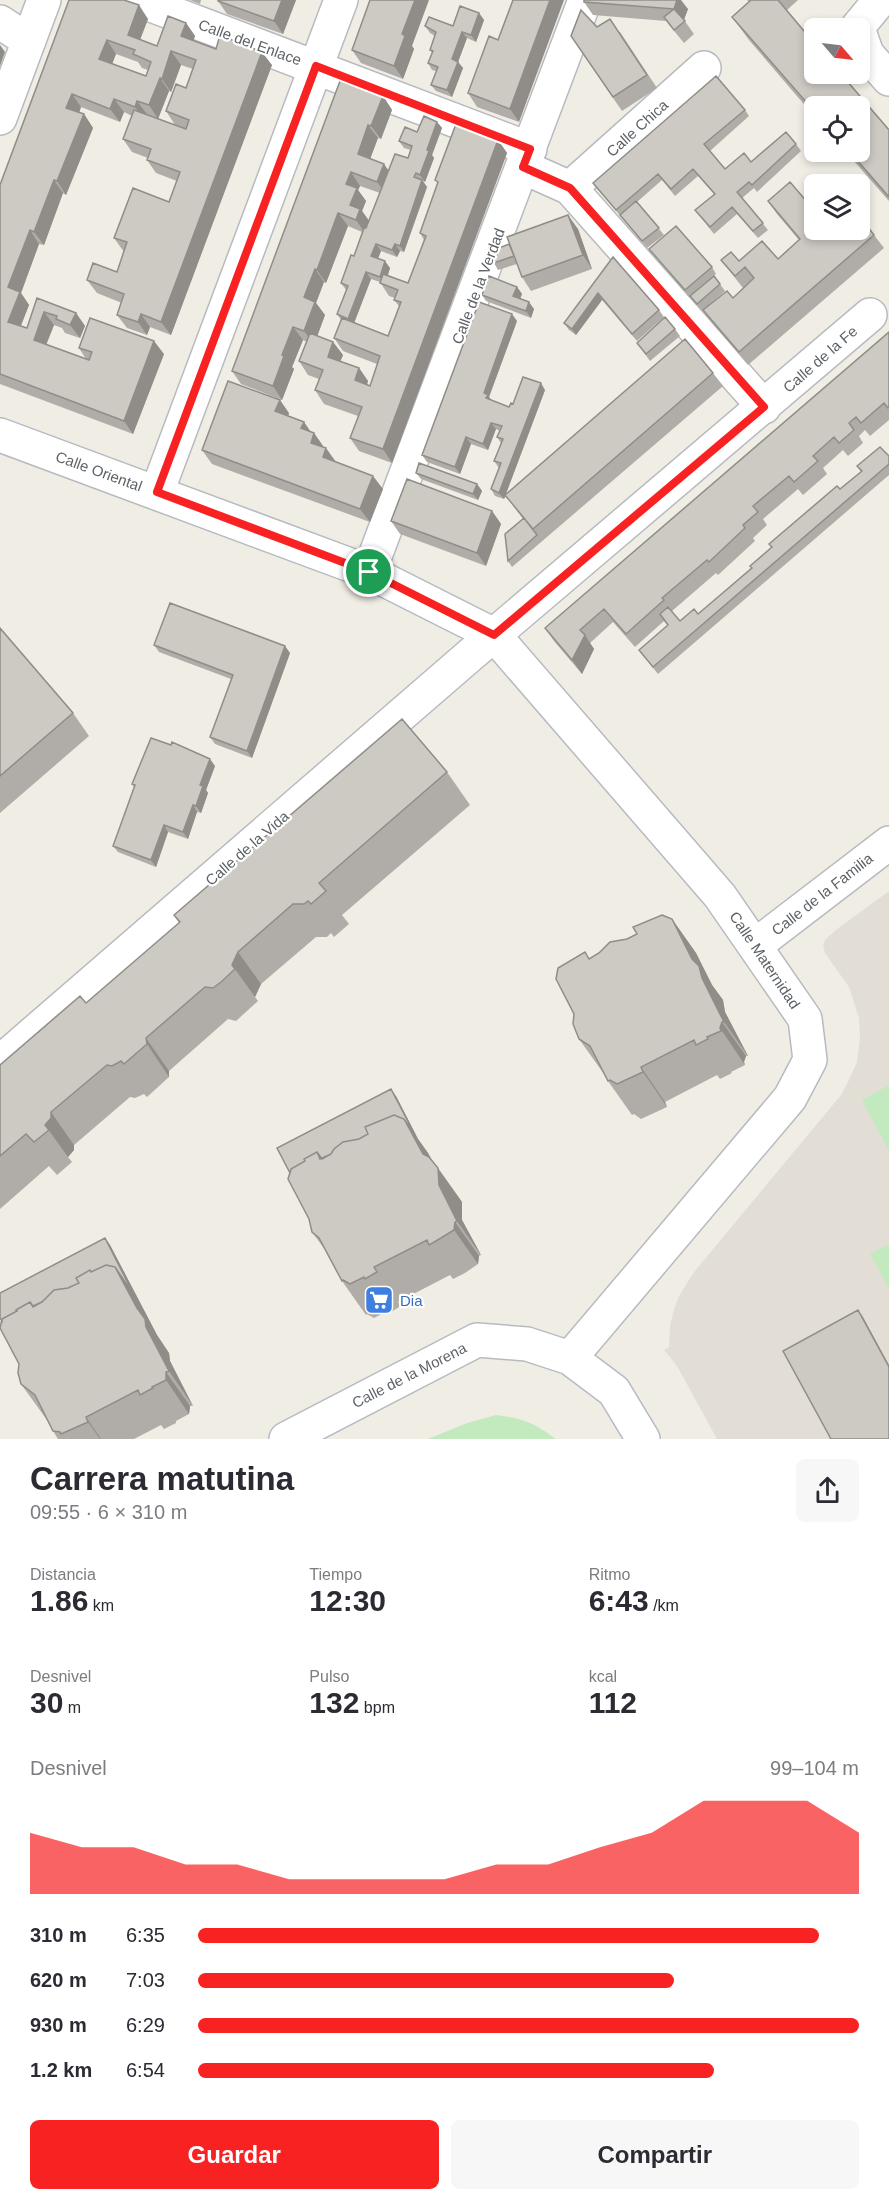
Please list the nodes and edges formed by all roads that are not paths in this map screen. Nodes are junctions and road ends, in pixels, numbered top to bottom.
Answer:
1 (44, 0) edge
2 (138, 0) edge
3 (341, 0) edge
4 (585, 0) edge
5 (880, 0) edge
6 (865, 18) edge
7 (0, 22) edge
8 (29, 41) junction
9 (870, 57) edge
10 (316, 66) junction
11 (704, 68) dead end
12 (889, 79) edge
13 (0, 118) edge
14 (527, 158) junction
15 (570, 188) junction
16 (870, 315) dead end
17 (764, 407) junction
18 (0, 435) edge
19 (157, 492) junction
20 (369, 572) junction
21 (494, 635) junction
22 (889, 843) edge
23 (756, 945) junction
24 (0, 1062) edge
25 (570, 1358) junction
26 (286, 1439) edge
27 (643, 1439) edge

1 - 8 street
2 - 10 street, Calle del Enlace
3 - 10 street
4 - 14 street, Calle de la Verdad
5 - 6 street
7 - 8 street
8 - 13 street
9 - 12 street
10 - 14 street, Calle del Enlace
10 - 19 street
11 - 15 street, Calle Chica
14 - 15 street, Calle del Enlace
14 - 20 street, Calle de la Verdad
15 - 17 street
16 - 17 street, Calle de la Fe
17 - 21 street, Calle de la Fe
18 - 19 street, Calle Oriental
19 - 20 street, Calle Oriental
20 - 21 street, Calle Oriental
21 - 23 street, Calle Maternidad
21 - 24 street, Calle de la Vida
22 - 23 street, Calle de la Familia
23 - 25 street, Calle Maternidad
25 - 26 street, Calle de la Morena
25 - 27 street, Calle de la Morena

